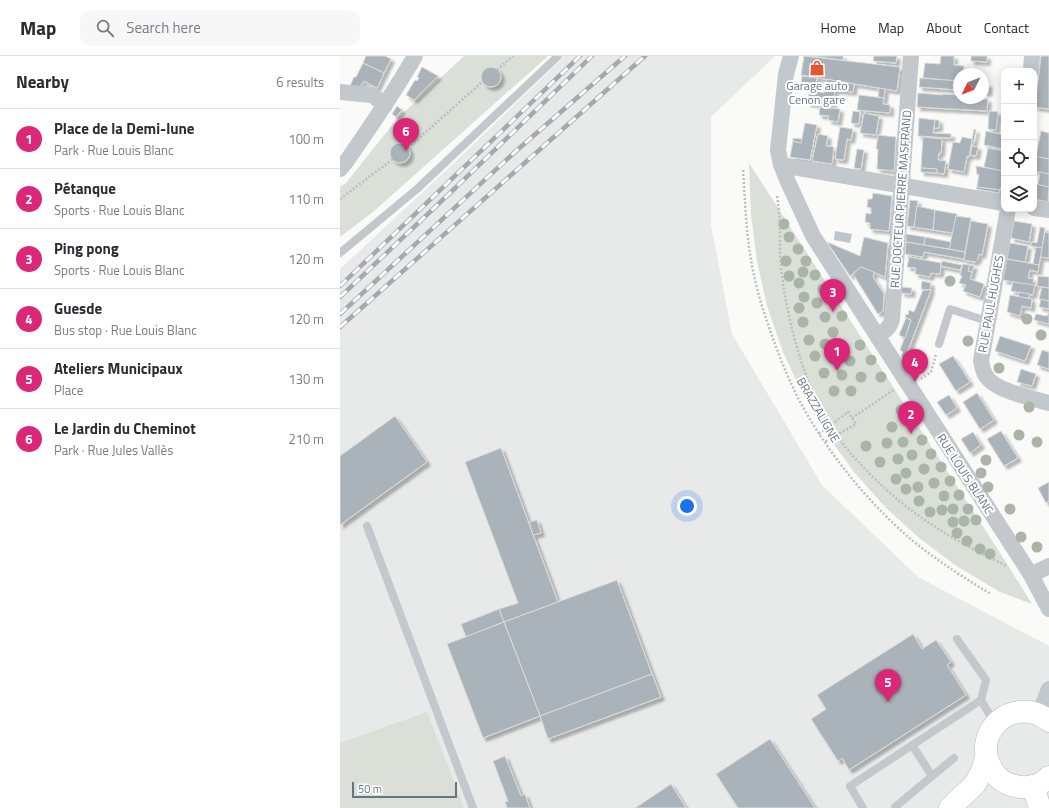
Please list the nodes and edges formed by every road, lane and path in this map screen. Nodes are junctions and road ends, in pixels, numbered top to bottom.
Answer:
1 (415, 56) edge
2 (513, 56) edge
3 (558, 56) edge
4 (791, 56) edge
5 (912, 56) edge
6 (1032, 56) edge
7 (1031, 68) edge
8 (497, 70) dead end
9 (482, 82) dead end
10 (340, 92) edge
11 (385, 105) junction
12 (408, 148) dead end
13 (393, 159) dead end
14 (781, 165) junction
15 (340, 170) edge
16 (743, 170) dead end
17 (902, 185) junction
18 (777, 192) dead end
19 (340, 199) edge
20 (1001, 202) edge
21 (1037, 208) edge
22 (1049, 210) edge
23 (1007, 212) edge
24 (340, 253) edge
25 (987, 321) junction
26 (877, 336) junction
27 (939, 344) dead end
28 (1049, 403) edge
29 (830, 425) junction
30 (819, 434) junction
31 (836, 435) junction
32 (825, 442) junction
33 (367, 526) dead end
34 (1022, 562) junction
35 (1049, 566) edge
36 (1030, 575) junction
37 (991, 594) dead end
38 (1049, 609) edge
39 (957, 639) dead end
40 (1049, 689) edge
41 (981, 700) junction
42 (1044, 717) edge
43 (995, 724) junction
44 (912, 745) junction
45 (986, 757) junction
46 (954, 758) dead end
47 (932, 776) junction
48 (1041, 782) edge
49 (1008, 784) junction
50 (895, 807) dead end
51 (473, 808) edge
52 (863, 808) edge
53 (950, 808) edge
54 (967, 808) edge
55 (1040, 808) edge

1 - 11 street
2 - 8 path
3 - 24 lane
4 - 14 street, RUE LOUIS BLANC
5 - 17 street, RUE DOCTEUR PIERRE MASFRAND
6 - 7 street
9 - 12 path
10 - 11 street
11 - 15 street
13 - 19 path
14 - 17 street
14 - 26 street, RUE LOUIS BLANC
16 - 30 path, BRAZZALIGNE
17 - 20 street
17 - 26 street, RUE DOCTEUR PIERRE MASFRAND
18 - 29 path
21 - 22 street
23 - 25 street, RUE PAUL HUGHES
25 - 27 lane
25 - 28 street, RUE PAUL HUGHES
26 - 34 street, RUE LOUIS BLANC
29 - 30 path
29 - 31 path
29 - 31 path
30 - 32 path, BRAZZALIGNE
31 - 32 path
31 - 34 path
32 - 37 path, BRAZZALIGNE
33 - 51 lane
34 - 36 street, RUE LOUIS BLANC
35 - 36 street
36 - 38 street, RUE LOUIS BLANC
39 - 41 lane
40 - 42 street
41 - 43 lane
41 - 44 lane
42 - 43 main road
43 - 45 main road
44 - 47 lane
44 - 52 lane
45 - 49 main road
45 - 53 main road
46 - 47 lane
47 - 50 lane
48 - 49 main road
48 - 55 main road
49 - 54 main road

